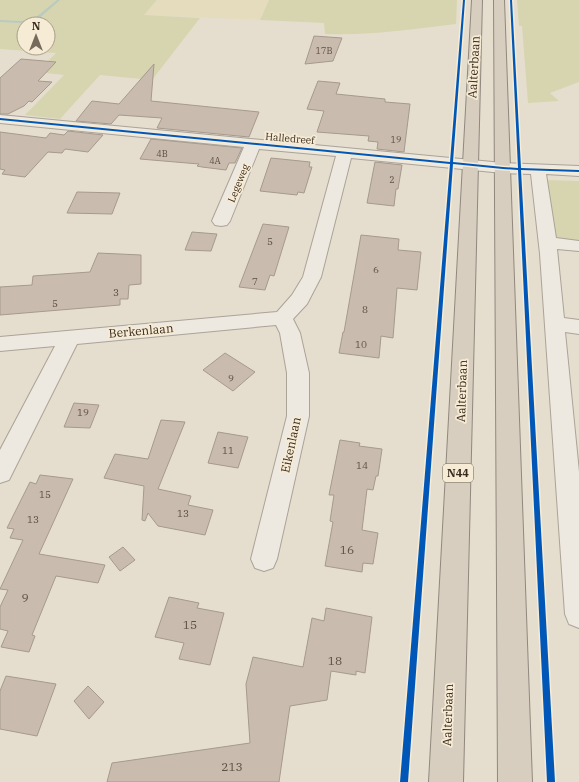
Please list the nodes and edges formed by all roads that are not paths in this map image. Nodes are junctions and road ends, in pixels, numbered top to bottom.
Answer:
1 (477, 0) edge
2 (499, 0) edge
3 (0, 119) edge
4 (254, 144) junction
5 (345, 152) junction
6 (470, 164) junction
7 (503, 168) junction
8 (538, 170) junction
9 (579, 171) edge
10 (220, 221) dead end
11 (579, 246) edge
12 (549, 248) junction
13 (579, 260) edge
14 (283, 318) junction
15 (554, 323) junction
16 (579, 326) edge
17 (70, 338) junction
18 (0, 344) edge
19 (0, 473) edge
20 (264, 559) dead end
21 (579, 614) edge
22 (446, 782) edge
23 (516, 782) edge

1 - 6 highway, Aalterbaan / N44
2 - 7 highway, Aalterbaan
3 - 4 street, Halledreef
4 - 5 street, Halledreef
4 - 10 street, Legeweg
5 - 6 street, Halledreef
5 - 14 street
6 - 7 street, Halledreef
6 - 22 highway, Aalterbaan / N44
7 - 8 street, Halledreef
7 - 23 highway, Aalterbaan
8 - 9 street, Halledreef
8 - 12 street
11 - 12 street
12 - 13 street
12 - 15 street
14 - 17 street, Berkenlaan
14 - 20 street, Eikenlaan
15 - 16 street
15 - 21 street
17 - 18 street, Berkenlaan
17 - 19 street

